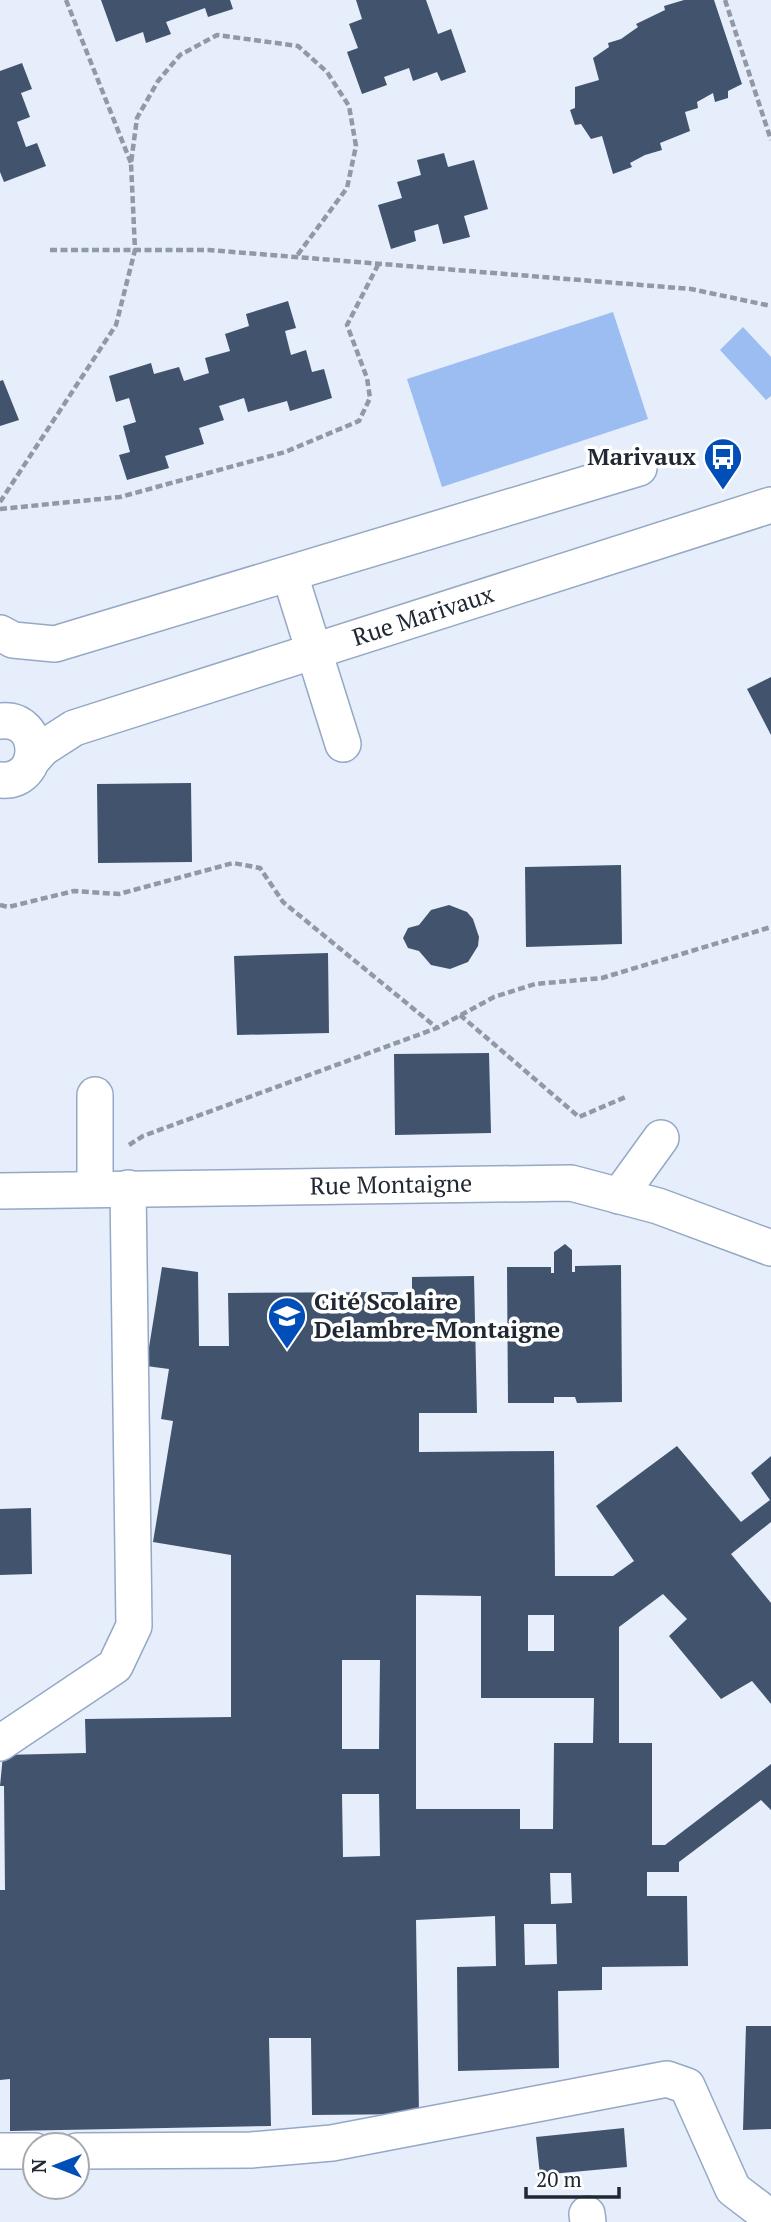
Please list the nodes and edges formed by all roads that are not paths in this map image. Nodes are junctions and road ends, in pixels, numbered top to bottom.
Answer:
1 (639, 468) dead end
2 (771, 505) edge
3 (290, 575) junction
4 (0, 633) edge
5 (314, 651) junction
6 (343, 744) dead end
7 (12, 762) edge
8 (95, 1095) dead end
9 (660, 1138) dead end
10 (106, 1180) junction
11 (0, 1191) edge
12 (618, 1196) junction
13 (771, 1248) edge
14 (0, 1743) edge
15 (0, 2151) edge
16 (21, 2151) edge
17 (91, 2151) edge
18 (771, 2218) edge

1 - 3 street
2 - 5 street, Rue Marivaux
3 - 4 street
3 - 5 street
5 - 6 street
5 - 7 street, Rue Marivaux
8 - 10 street
9 - 12 street
10 - 11 street, Rue Montaigne
10 - 12 street, Rue Montaigne
10 - 14 street
12 - 13 street, Rue Montaigne
15 - 16 street
17 - 18 street

